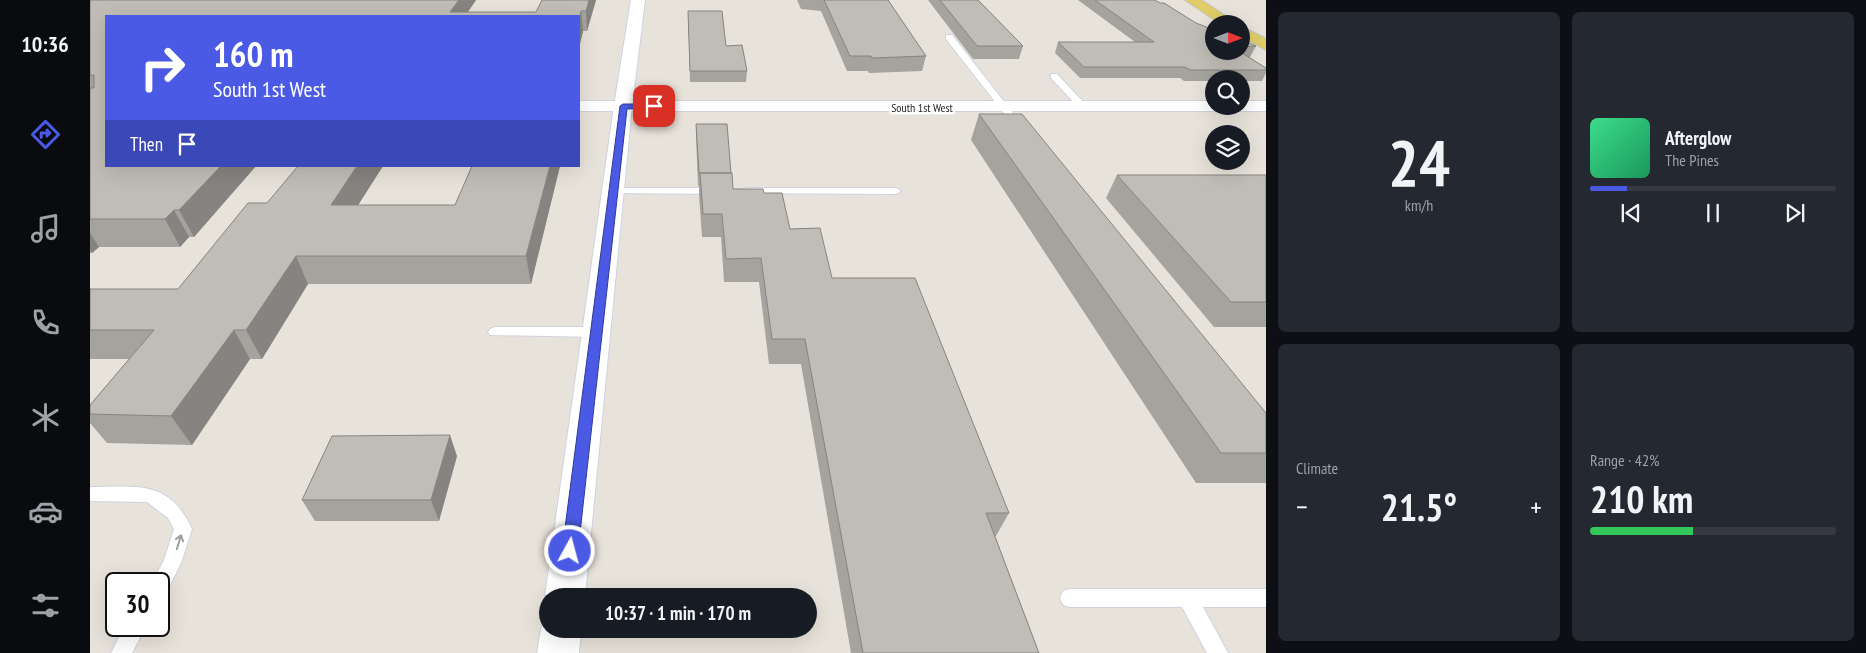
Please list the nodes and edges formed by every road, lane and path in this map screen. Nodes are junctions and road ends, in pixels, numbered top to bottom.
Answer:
1 (638, 0) edge
2 (1192, 0) edge
3 (1216, 15) edge
4 (1250, 35) edge
5 (949, 36) dead end
6 (1266, 45) edge
7 (1054, 76) dead end
8 (580, 106) edge
9 (623, 106) junction
10 (1266, 106) edge
11 (1004, 107) junction
12 (1083, 107) junction
13 (1029, 140) edge
14 (613, 191) junction
15 (896, 191) dead end
16 (495, 332) dead end
17 (596, 332) junction
18 (90, 494) edge
19 (167, 572) edge
20 (566, 588) edge
21 (1070, 598) dead end
22 (1187, 598) junction
23 (1266, 598) edge
24 (130, 637) edge
25 (560, 638) edge
26 (121, 653) edge
27 (558, 653) edge
28 (1218, 653) edge

1 - 9 street
2 - 3 main road
4 - 6 main road
5 - 11 lane
7 - 12 lane
8 - 9 street, South 1st West
9 - 11 street, South 1st West
9 - 14 street
10 - 12 street, South 1st West
11 - 12 street, South 1st West
11 - 13 lane
14 - 15 lane
14 - 17 street
16 - 17 lane
17 - 20 street
19 -> 18 lane
21 - 22 lane
22 - 23 lane
22 - 28 lane
24 - 26 lane
25 - 27 street

